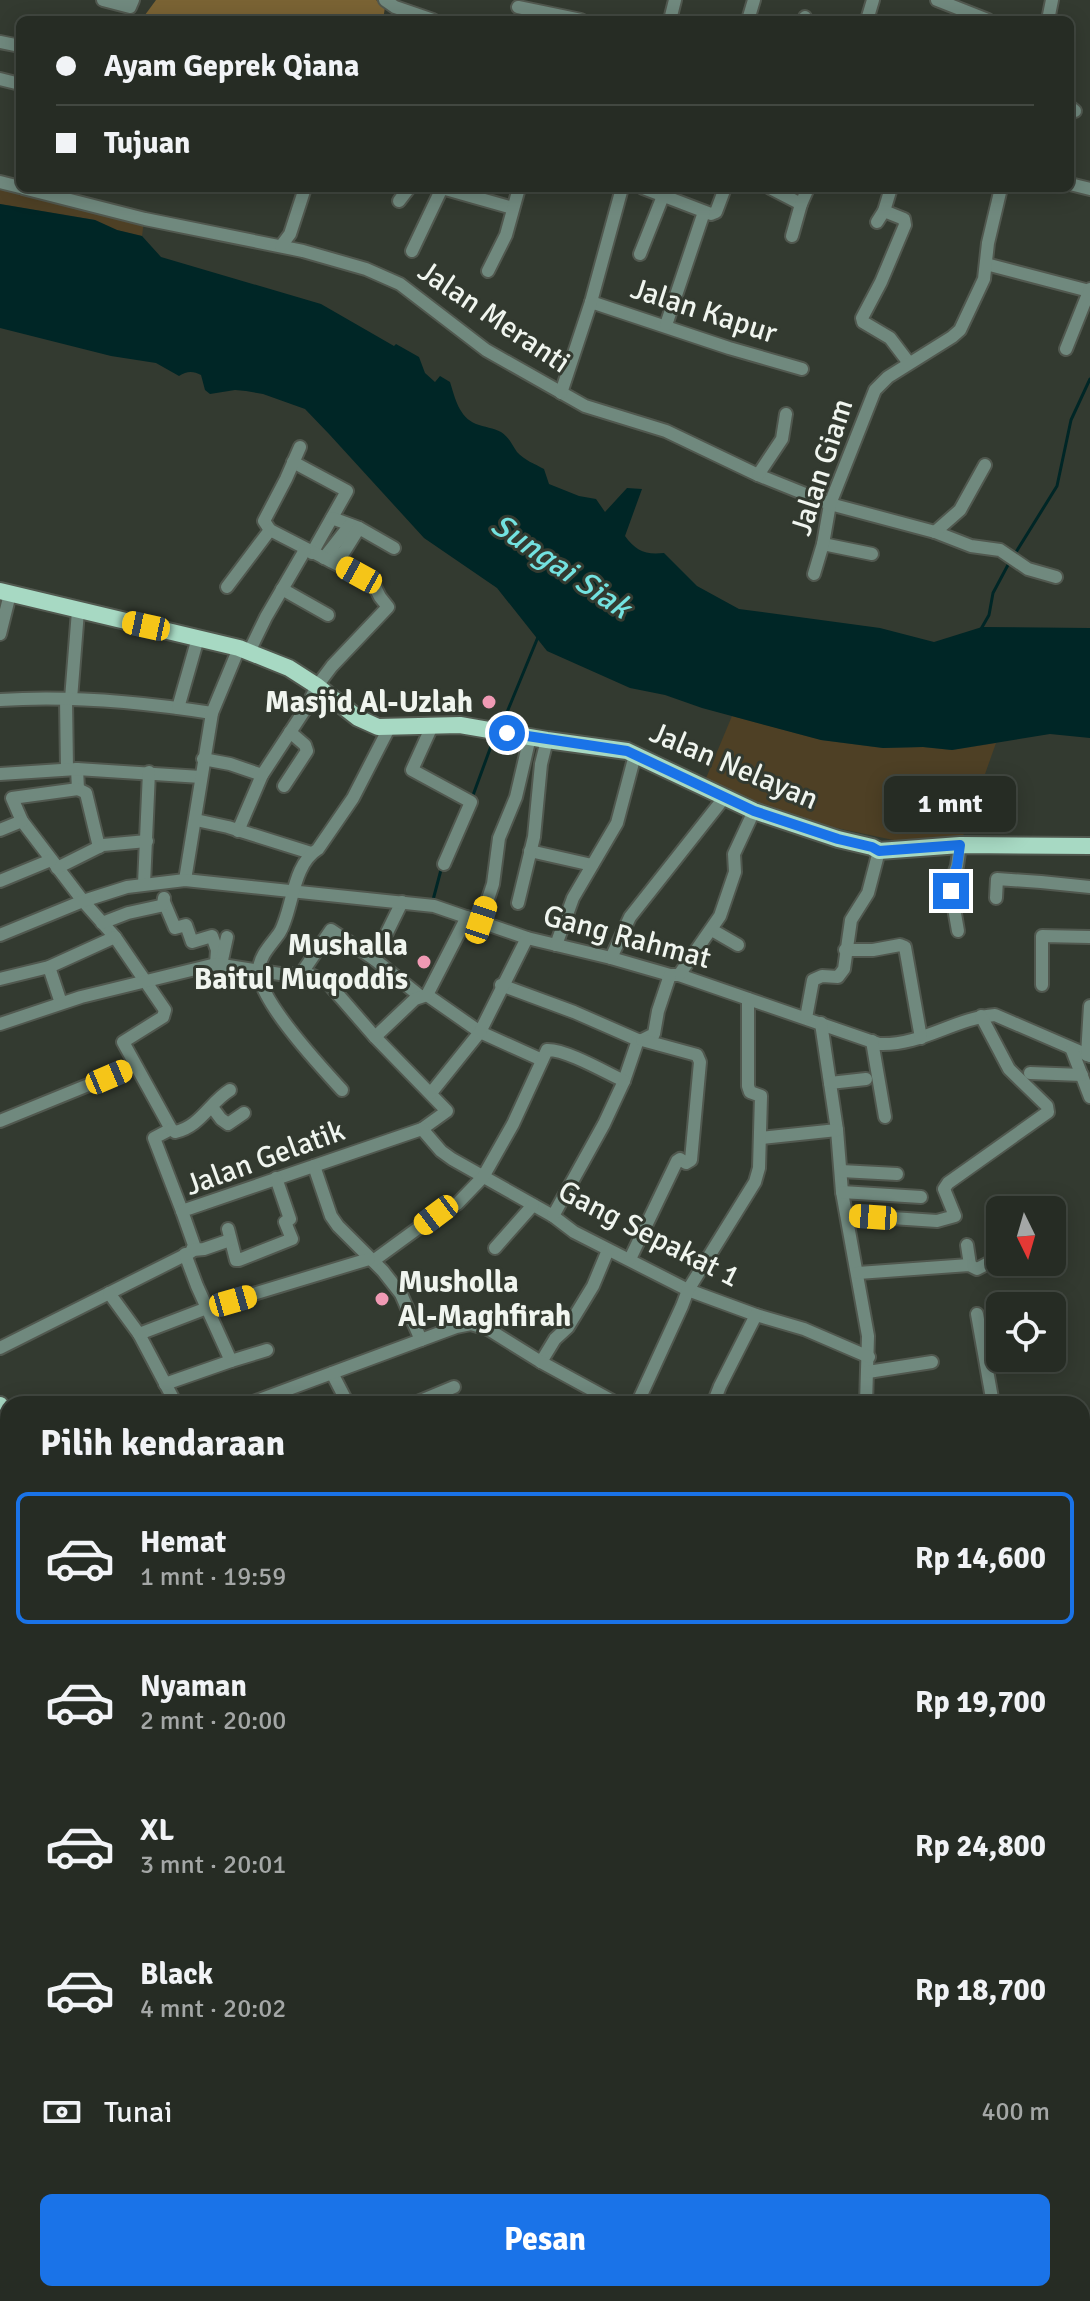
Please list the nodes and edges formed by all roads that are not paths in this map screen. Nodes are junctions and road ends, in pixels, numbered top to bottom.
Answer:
1 (103, 0) edge
2 (385, 0) edge
3 (937, 0) edge
4 (132, 4) edge
5 (520, 4) edge
6 (421, 16) edge
7 (566, 16) edge
8 (978, 16) edge
9 (38, 192) edge
10 (304, 192) edge
11 (406, 192) edge
12 (440, 192) edge
13 (456, 192) edge
14 (518, 192) edge
15 (621, 192) edge
16 (653, 192) edge
17 (724, 192) edge
18 (778, 192) edge
19 (806, 192) edge
20 (890, 192) edge
21 (1000, 192) edge
22 (663, 196) junction
23 (399, 201) dead end
24 (801, 204) junction
25 (513, 208) junction
26 (704, 212) junction
27 (792, 236) dead end
28 (281, 246) junction
29 (412, 251) dead end
30 (640, 254) dead end
31 (986, 264) junction
32 (488, 271) dead end
33 (1090, 290) edge
34 (591, 302) junction
35 (666, 325) junction
36 (1066, 349) dead end
37 (909, 363) junction
38 (802, 369) dead end
39 (561, 393) junction
40 (786, 414) dead end
41 (300, 447) dead end
42 (293, 462) junction
43 (985, 465) dead end
44 (758, 475) junction
45 (830, 504) junction
46 (332, 518) junction
47 (355, 526) junction
48 (270, 530) junction
49 (935, 532) junction
50 (823, 544) junction
51 (394, 548) dead end
52 (872, 554) dead end
53 (318, 555) junction
54 (814, 574) dead end
55 (1056, 577) dead end
56 (227, 587) dead end
57 (282, 589) junction
58 (5, 592) edge
59 (78, 611) junction
60 (328, 615) dead end
61 (0, 634) edge
62 (198, 638) junction
63 (244, 650) junction
64 (317, 686) junction
65 (68, 699) junction
66 (0, 700) edge
67 (178, 708) junction
68 (212, 713) junction
69 (432, 726) junction
70 (389, 728) junction
71 (290, 732) junction
72 (530, 737) junction
73 (547, 740) junction
74 (635, 755) junction
75 (203, 759) junction
76 (72, 769) junction
77 (149, 772) junction
78 (0, 774) edge
79 (262, 775) junction
80 (201, 777) junction
81 (284, 786) dead end
82 (78, 789) junction
83 (724, 798) junction
84 (754, 811) junction
85 (196, 820) junction
86 (22, 821) junction
87 (0, 830) edge
88 (238, 831) junction
89 (147, 841) junction
90 (960, 845) junction
91 (1090, 846) edge
92 (99, 847) junction
93 (530, 851) junction
94 (879, 851) junction
95 (311, 853) junction
96 (54, 864) junction
97 (444, 864) dead end
98 (592, 865) junction
99 (185, 880) junction
100 (0, 881) edge
101 (163, 883) junction
102 (144, 884) junction
103 (1090, 887) edge
104 (293, 892) junction
105 (996, 898) dead end
106 (83, 901) junction
107 (164, 902) junction
108 (402, 902) junction
109 (518, 903) dead end
110 (467, 917) junction
111 (481, 920) junction
112 (102, 923) junction
113 (712, 930) junction
114 (958, 931) dead end
115 (0, 935) edge
116 (115, 937) junction
117 (227, 937) dead end
118 (1090, 937) edge
119 (527, 938) junction
120 (556, 945) junction
121 (738, 945) dead end
122 (845, 950) junction
123 (611, 958) junction
124 (374, 959) junction
125 (219, 964) junction
126 (49, 967) junction
127 (258, 970) junction
128 (301, 974) junction
129 (675, 975) junction
130 (0, 979) edge
131 (146, 980) junction
132 (501, 985) junction
133 (1042, 985) dead end
134 (423, 996) junction
135 (748, 999) junction
136 (61, 1003) junction
137 (1090, 1006) edge
138 (981, 1016) junction
139 (806, 1018) junction
140 (821, 1023) junction
141 (0, 1024) edge
142 (480, 1032) junction
143 (375, 1037) junction
144 (921, 1038) junction
145 (640, 1040) junction
146 (872, 1041) junction
147 (1072, 1050) junction
148 (1089, 1056) edge
149 (542, 1060) junction
150 (135, 1066) junction
151 (1030, 1073) dead end
152 (1082, 1075) junction
153 (866, 1079) dead end
154 (624, 1081) junction
155 (830, 1083) junction
156 (230, 1090) dead end
157 (342, 1090) dead end
158 (431, 1093) junction
159 (1090, 1097) edge
160 (212, 1107) junction
161 (244, 1113) dead end
162 (885, 1117) dead end
163 (0, 1121) edge
164 (171, 1129) junction
165 (422, 1129) junction
166 (837, 1130) junction
167 (761, 1138) junction
168 (314, 1166) junction
169 (841, 1171) junction
170 (897, 1174) dead end
171 (483, 1177) junction
172 (276, 1178) junction
173 (842, 1192) junction
174 (921, 1197) dead end
175 (533, 1205) junction
176 (182, 1211) junction
177 (847, 1215) junction
178 (553, 1216) junction
179 (967, 1245) dead end
180 (495, 1248) dead end
181 (608, 1250) junction
182 (189, 1252) junction
183 (630, 1259) junction
184 (371, 1260) junction
185 (970, 1265) junction
186 (986, 1265) edge
187 (858, 1273) junction
188 (688, 1290) junction
189 (109, 1293) junction
190 (207, 1308) junction
191 (977, 1314) dead end
192 (756, 1315) junction
193 (139, 1334) junction
194 (421, 1340) junction
195 (0, 1348) edge
196 (267, 1350) dead end
197 (869, 1357) junction
198 (231, 1361) junction
199 (541, 1362) junction
200 (932, 1362) dead end
201 (868, 1372) junction
202 (332, 1373) junction
203 (165, 1384) junction
204 (454, 1387) dead end
205 (172, 1396) edge
206 (270, 1396) edge
207 (344, 1396) edge
208 (432, 1396) edge
209 (603, 1396) edge
210 (641, 1396) edge
211 (716, 1396) edge
212 (866, 1396) edge
213 (992, 1396) edge

1 - 4 street
2 - 6 street
3 - 8 street
5 - 7 street
9 - 28 street, Jalan Meranti
10 - 28 street
11 - 23 street
12 - 29 street
13 - 25 street
14 - 25 street
15 - 34 street, Jalan Kapur
16 - 22 street
17 - 26 street
18 - 24 street
19 - 24 street
20 - 37 street
21 - 31 street, Jalan Giam
22 - 26 street
22 - 30 street
24 - 27 street
25 - 32 street
26 - 35 street
28 - 39 street, Jalan Meranti
31 - 33 street
31 - 37 street, Jalan Giam
33 - 36 street
34 - 35 street, Jalan Kapur
34 - 39 street, Jalan Kapur
35 - 38 street, Jalan Kapur
37 - 45 street, Jalan Giam
39 - 44 street, Jalan Meranti
40 - 44 street
41 - 42 street
42 - 46 street
42 - 48 street
43 - 49 street
44 - 45 street, Jalan Meranti
45 - 49 street, Jalan Meranti
45 - 50 street, Jalan Giam
46 - 47 street
46 - 53 street
47 - 51 street
47 - 53 street
48 - 53 street
48 - 56 street
49 - 55 street, Jalan Meranti
50 - 52 street
50 - 54 street, Jalan Giam
53 - 57 street
53 - 64 street
57 - 60 street
57 - 63 street
58 - 59 main road, Jalan Nelayan
58 - 61 street
59 - 62 main road, Jalan Nelayan
59 - 65 street
62 - 63 main road, Jalan Nelayan
62 - 67 street
63 - 64 main road, Jalan Nelayan
63 - 68 street
64 - 70 main road, Jalan Nelayan
64 - 71 street
65 - 66 street
65 - 67 street
65 - 76 street
67 - 68 street
68 - 75 street
69 - 70 main road, Jalan Nelayan
69 - 72 main road, Jalan Nelayan
69 - 97 street
70 - 95 street
71 - 79 street
71 - 81 street
72 - 73 main road, Jalan Nelayan
72 - 111 street
73 - 74 main road, Jalan Nelayan
73 - 93 street
74 - 83 main road, Jalan Nelayan
74 - 98 street
75 - 79 street
75 - 80 street
76 - 77 street
76 - 78 street
76 - 82 street
77 - 80 street
77 - 89 street
79 - 88 street
80 - 85 street
82 - 86 street
82 - 92 street
83 - 84 main road, Jalan Nelayan
83 - 123 street
84 - 94 main road, Jalan Nelayan
84 - 113 street
85 - 88 street
85 - 99 street
86 - 87 street
86 - 96 street
88 - 95 street
89 - 92 street
89 - 102 street
90 - 91 main road, Jalan Nelayan
90 - 94 main road, Jalan Nelayan
90 - 114 street
92 - 96 street
93 - 98 street
93 - 109 street
94 - 122 street
95 - 104 street
96 - 100 street
96 - 106 street
98 - 120 street
99 - 101 street, Gang Rahmat
99 - 104 street, Gang Rahmat
101 - 102 street, Gang Rahmat
101 - 107 street
102 - 106 street, Gang Rahmat
103 - 105 street
104 - 108 street, Gang Rahmat
104 - 127 street
106 - 112 street
106 - 115 street, Gang Rahmat
107 - 112 street
107 - 125 street
108 - 110 street, Gang Rahmat
108 - 124 street
110 - 111 street, Gang Rahmat
110 - 134 street
111 - 119 street, Gang Rahmat
112 - 116 street
113 - 121 street
113 - 129 street
116 - 126 street
116 - 131 street
117 - 125 street
118 - 133 street
119 - 120 street, Gang Rahmat
119 - 132 street
120 - 123 street, Gang Rahmat
122 - 139 street
122 - 144 street
123 - 129 street, Gang Rahmat
124 - 128 street
124 - 134 street
125 - 127 street
125 - 131 street
126 - 130 street
126 - 136 street
127 - 128 street
127 - 157 street
128 - 143 street
129 - 135 street, Gang Rahmat
129 - 145 street
131 - 136 street
131 - 150 street
132 - 142 street
132 - 145 street
134 - 142 street
134 - 143 street
135 - 139 street, Gang Rahmat
135 - 167 street
136 - 141 street
137 - 148 street
138 - 144 street, Gang Rahmat
138 - 147 street
138 - 177 street
139 - 140 street, Gang Rahmat
140 - 146 street, Gang Rahmat
140 - 155 street
142 - 149 street
142 - 158 street
143 - 158 street
144 - 146 street, Gang Rahmat
145 - 154 street
145 - 183 street
146 - 162 street
147 - 148 street
147 - 152 street
149 - 154 street
149 - 171 street
150 - 163 street
150 - 164 street
151 - 152 street
152 - 159 street
153 - 155 street
154 - 178 street
155 - 166 street
156 - 160 street
158 - 165 street
160 - 161 street
160 - 164 street
164 - 176 street
165 - 168 street, Jalan Gelatik
165 - 171 street, Gang Sepakat 1
166 - 167 street
166 - 169 street
167 - 188 street
168 - 172 street, Jalan Gelatik
168 - 184 street
169 - 170 street
169 - 173 street
171 - 175 street, Gang Sepakat 1
171 - 184 street
172 - 176 street, Jalan Gelatik
172 - 182 street
173 - 174 street
173 - 177 street
175 - 178 street, Gang Sepakat 1
175 - 180 street
176 - 182 street, Jalan Gelatik
177 - 187 street
178 - 181 street, Gang Sepakat 1
179 - 185 street
181 - 183 street, Gang Sepakat 1
181 - 199 street
182 - 189 street
182 - 190 street, Jalan Gelatik
183 - 188 street, Gang Sepakat 1
184 - 190 street
184 - 194 street
185 - 186 street
185 - 187 street
187 - 197 street
188 - 192 street, Gang Sepakat 1
188 - 210 street
189 - 193 street
189 - 195 street
190 - 193 street
190 - 198 street, Jalan Gelatik
191 - 213 street
192 - 197 street, Gang Sepakat 1
192 - 211 street
193 - 203 street
194 - 199 street
194 - 202 street
196 - 198 street
197 - 201 street
198 - 203 street
199 - 209 street
200 - 201 street
201 - 212 street
202 - 206 street
202 - 207 street
203 - 205 street
204 - 208 street

